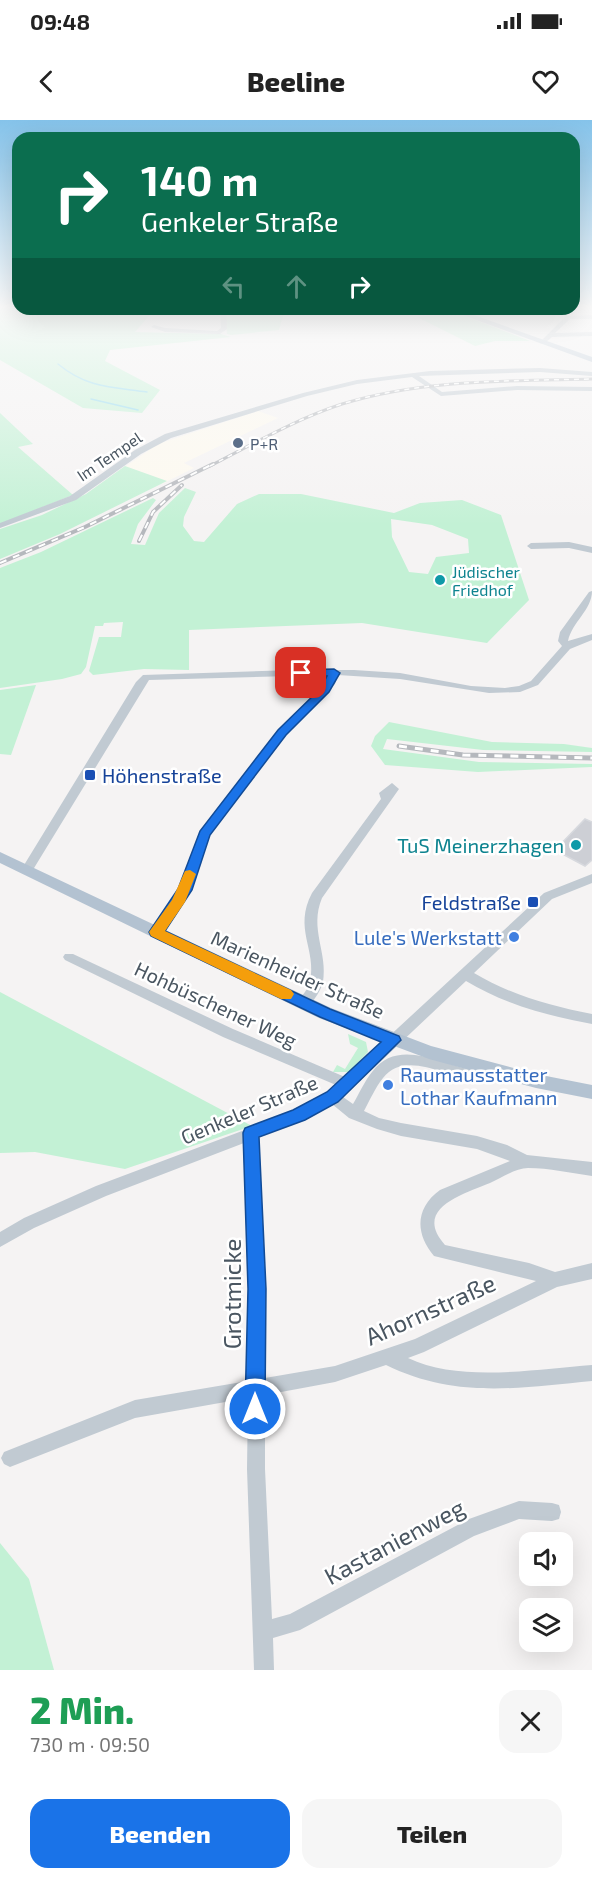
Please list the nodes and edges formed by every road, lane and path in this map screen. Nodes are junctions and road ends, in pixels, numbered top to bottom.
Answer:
1 (370, 380) edge
2 (421, 380) edge
3 (592, 389) edge
4 (0, 526) edge
5 (531, 546) dead end
6 (592, 550) edge
7 (592, 594) edge
8 (592, 637) edge
9 (567, 646) junction
10 (334, 673) junction
11 (386, 800) dead end
12 (0, 857) edge
13 (27, 870) junction
14 (592, 878) edge
15 (579, 883) junction
16 (592, 887) edge
17 (156, 932) junction
18 (69, 957) dead end
19 (465, 974) junction
20 (304, 1004) junction
21 (592, 1018) edge
22 (394, 1040) junction
23 (482, 1066) junction
24 (347, 1084) junction
25 (592, 1092) edge
26 (333, 1097) junction
27 (354, 1114) junction
28 (251, 1133) junction
29 (525, 1161) junction
30 (592, 1169) edge
31 (0, 1240) edge
32 (592, 1271) edge
33 (555, 1280) junction
34 (386, 1356) junction
35 (592, 1373) edge
36 (255, 1389) junction
37 (10, 1458) dead end
38 (552, 1512) dead end
39 (262, 1631) junction
40 (264, 1670) edge

1 - 4 street, Im Tempel
2 - 3 street
5 - 6 street
7 - 9 street
8 - 9 street
9 - 10 street
10 - 13 street
10 - 17 street
11 - 20 street
12 - 13 main road, Marienheider Straße
13 - 17 main road, Marienheider Straße
14 - 15 street, Genkeler Straße
15 - 16 street
15 - 19 street, Genkeler Straße
17 - 20 main road, Marienheider Straße
18 - 24 street, Hohbüschener Weg
19 - 21 street
19 - 22 street, Genkeler Straße
20 - 22 main road, Marienheider Straße
22 - 23 main road, Marienheider Straße
22 - 24 street, Genkeler Straße
23 - 25 main road, Marienheider Straße
23 - 27 street
24 - 26 street, Genkeler Straße
26 - 27 street
26 - 28 street, Genkeler Straße
27 - 29 street
28 - 31 street, Genkeler Straße
28 - 36 street, Grotmicke
29 - 30 street
29 - 33 street
32 - 33 street, Ahornstraße
33 - 34 street, Ahornstraße
34 - 35 street
34 - 36 street, Ahornstraße
36 - 37 street, Ahornstraße
36 - 39 street, Grotmicke
38 - 39 street, Kastanienweg
39 - 40 street, Grotmicke

